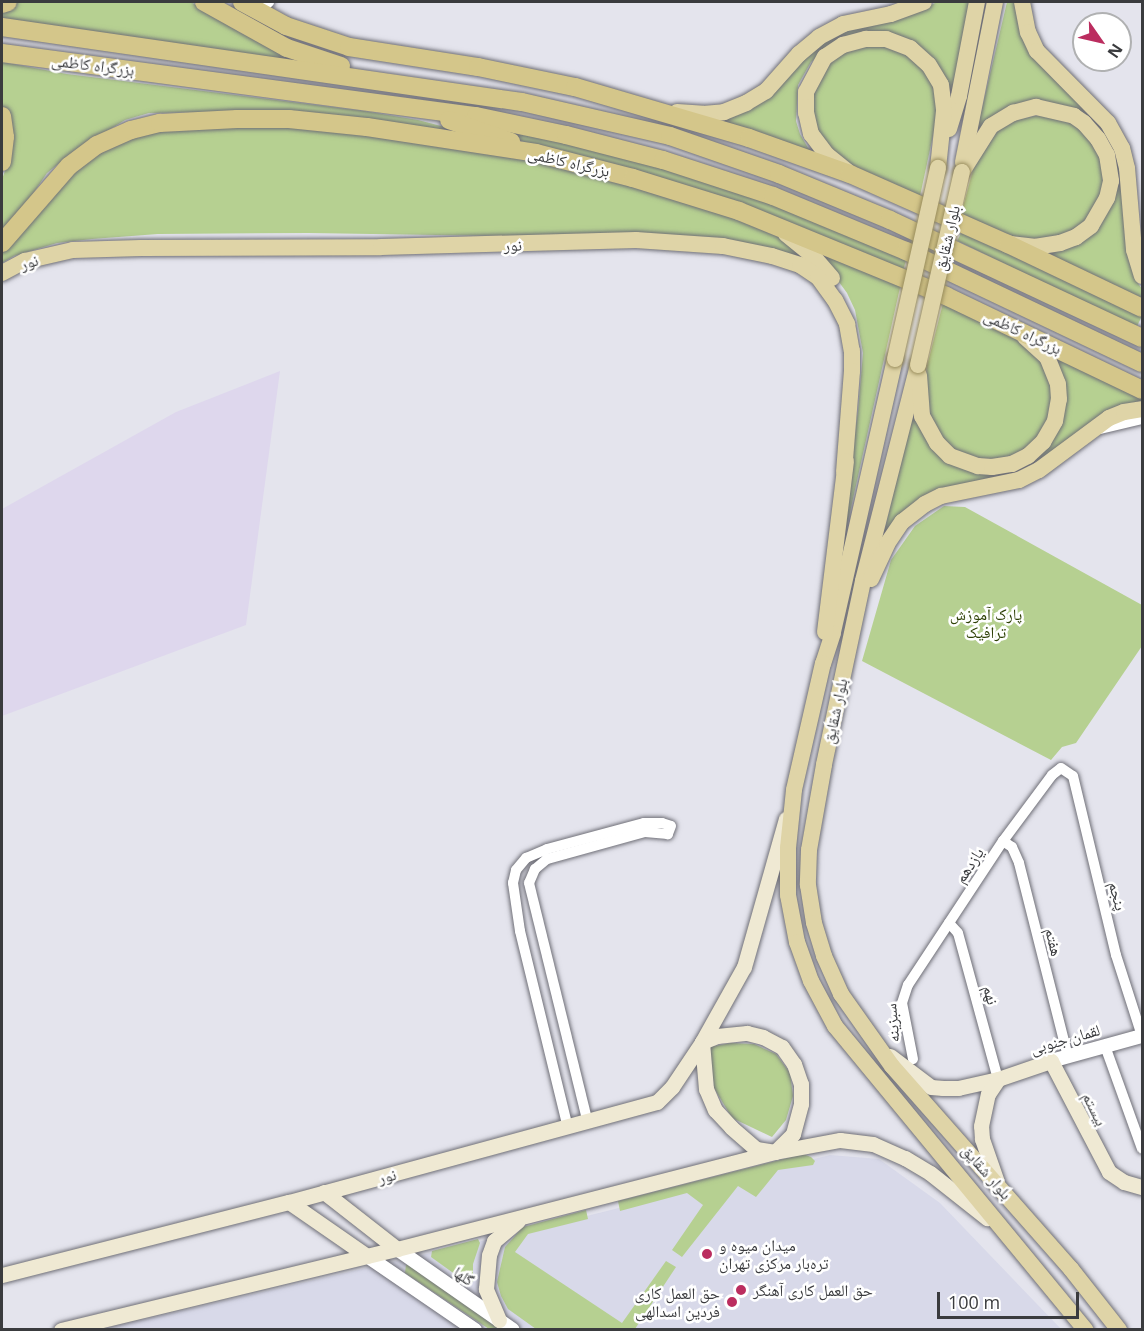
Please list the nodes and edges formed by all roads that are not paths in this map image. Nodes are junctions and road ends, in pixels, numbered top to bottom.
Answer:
1 (8, 2) edge
2 (204, 2) edge
3 (242, 2) edge
4 (924, 2) edge
5 (976, 2) edge
6 (995, 2) edge
7 (1022, 2) edge
8 (2, 4) edge
9 (263, 7) edge
10 (2, 27) edge
11 (2, 53) edge
12 (422, 86) junction
13 (613, 99) junction
14 (522, 102) junction
15 (410, 106) junction
16 (656, 111) junction
17 (2, 116) edge
18 (536, 153) junction
19 (2, 162) edge
20 (938, 168) junction
21 (962, 172) junction
22 (850, 174) junction
23 (771, 222) junction
24 (2, 243) edge
25 (1008, 244) junction
26 (2, 273) edge
27 (1143, 276) edge
28 (1143, 308) edge
29 (1008, 324) junction
30 (1143, 338) edge
31 (1143, 363) edge
32 (918, 365) junction
33 (1143, 390) edge
34 (1143, 409) edge
35 (1143, 418) edge
36 (1086, 434) junction
37 (843, 472) junction
38 (855, 616) junction
39 (823, 663) junction
40 (1061, 768) joint
41 (794, 790) junction
42 (1003, 841) junction
43 (949, 923) junction
44 (908, 985) joint
45 (1142, 1036) edge
46 (702, 1042) junction
47 (876, 1045) junction
48 (1106, 1046) junction
49 (1068, 1056) junction
50 (913, 1059) dead end
51 (1052, 1061) junction
52 (998, 1079) junction
53 (588, 1123) junction
54 (568, 1128) junction
55 (1143, 1149) edge
56 (782, 1151) junction
57 (1143, 1187) edge
58 (999, 1188) junction
59 (324, 1192) junction
60 (289, 1202) junction
61 (523, 1217) junction
62 (1010, 1237) junction
63 (397, 1249) junction
64 (367, 1256) junction
65 (2, 1275) edge
66 (499, 1320) junction
67 (61, 1329) edge
68 (475, 1329) edge
69 (513, 1329) edge
70 (1086, 1329) edge
71 (1119, 1329) edge

1 - 8 highway
2 - 12 highway
3 - 9 highway
4 - 16 main road
5 - 20 main road, بلوار شقایق
6 - 21 main road, بلوار شقایق
7 - 27 main road
9 - 13 highway
10 - 12 highway, بزرگراه کاظمی
11 - 15 highway, بزرگراه کاظمی
12 - 14 highway, بزرگراه کاظمی
13 - 14 highway
13 - 16 highway
14 - 30 highway, بزرگراه کاظمی
15 - 18 highway
15 - 31 highway, بزرگراه کاظمی
16 - 22 highway
17 - 19 highway
18 - 23 highway, بزرگراه کاظمی
18 - 24 highway, بزرگراه کاظمی
20 - 22 main road
20 - 39 main road, بلوار شقایق, bridge
21 - 25 main road
21 - 32 main road, بلوار شقایق, bridge
22 - 25 highway
23 - 29 highway, بزرگراه کاظمی
23 - 37 main road
25 - 28 highway
26 - 37 main road, نور
29 - 32 main road
29 - 33 highway, بزرگراه کاظمی
32 - 38 main road, بلوار شقایق
34 - 36 main road
35 - 36 street
36 - 38 main road
37 - 39 main road
38 - 47 main road, بلوار شقایق
39 - 41 main road, بلوار شقایق
40 - 42 street, یازدهم
40 - 45 street, پنجم
41 - 46 main road, نور
41 - 62 main road, بلوار شقایق
42 - 43 street, یازدهم
42 - 49 street, هفتم
43 - 44 street, یازدهم
43 - 52 street, نهم
44 - 50 street, سبزینه
45 - 48 street, لقمان جنوبی
46 - 53 main road, نور
46 - 56 main road
46 - 56 main road
47 - 52 main road, لقمان جنوبی
47 - 58 main road, بلوار شقایق
48 - 49 street, لقمان جنوبی
48 - 55 street
49 - 51 street, لقمان جنوبی
51 - 52 main road, لقمان جنوبی
51 - 57 main road, بیستم
52 - 58 main road
53 - 54 main road, نور
53 - 54 street
54 - 59 main road, نور
56 - 61 main road
56 - 62 main road
58 - 71 main road, بلوار شقایق
59 - 60 main road, نور
59 - 63 main road
60 - 64 main road
60 - 65 main road, نور
61 - 63 main road
61 - 66 main road
62 - 70 main road, بلوار شقایق
63 - 64 main road
63 - 66 street, گلها
64 - 67 main road
64 - 68 street
66 - 69 street, گلها

